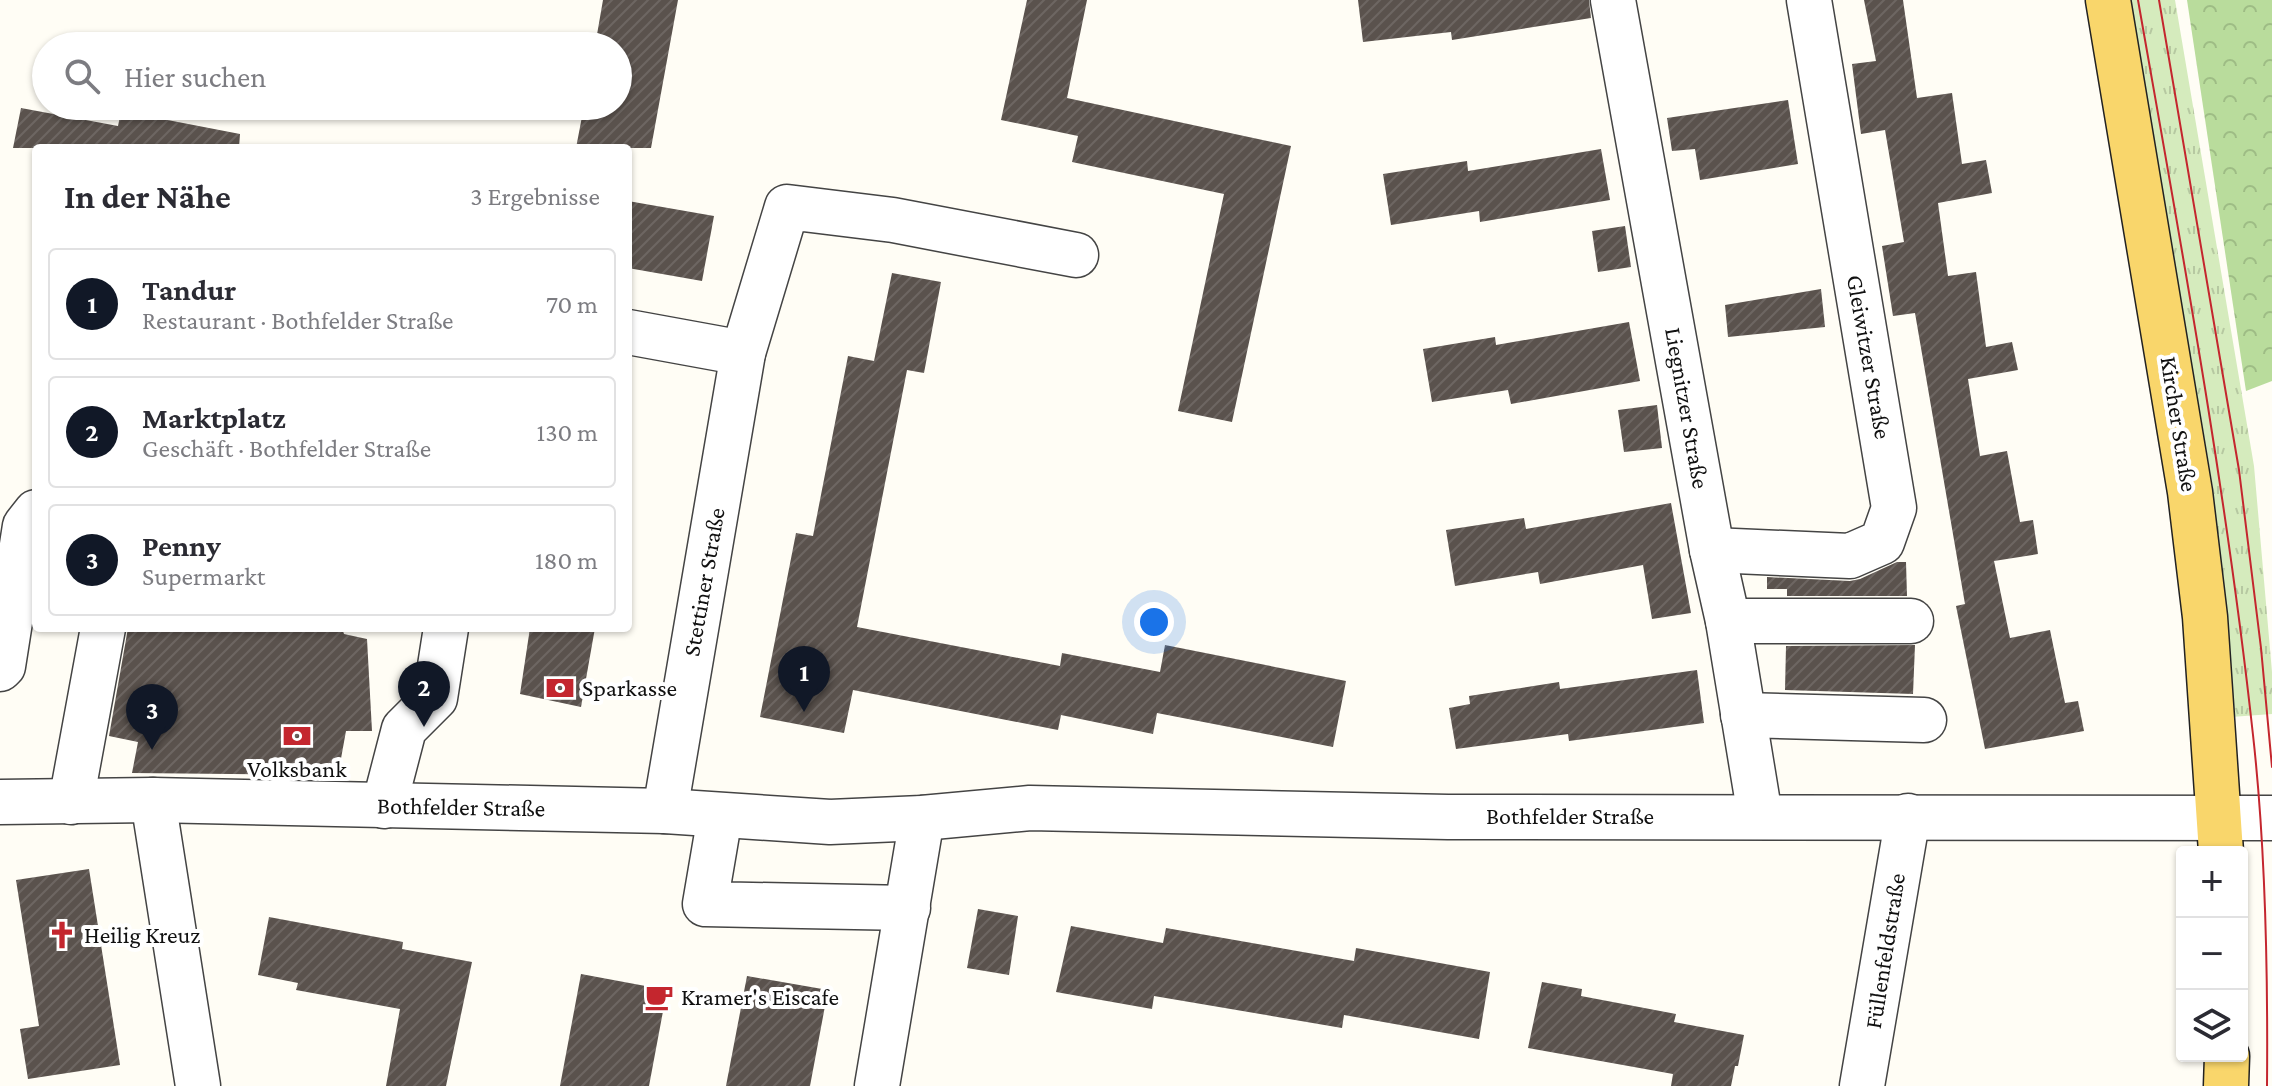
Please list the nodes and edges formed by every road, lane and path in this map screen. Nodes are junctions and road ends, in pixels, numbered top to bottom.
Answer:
1 (1613, 0) edge
2 (1809, 0) edge
3 (2108, 0) edge
4 (1076, 255) dead end
5 (632, 333) edge
6 (743, 353) junction
7 (32, 517) edge
8 (1712, 550) junction
9 (1728, 621) junction
10 (1911, 621) dead end
11 (102, 632) edge
12 (445, 632) edge
13 (0, 669) edge
14 (1743, 715) junction
15 (1924, 720) dead end
16 (153, 800) junction
17 (0, 802) edge
18 (71, 802) junction
19 (384, 806) junction
20 (665, 811) junction
21 (720, 816) junction
22 (1760, 816) junction
23 (1908, 816) junction
24 (922, 818) junction
25 (2272, 818) edge
26 (2220, 834) edge
27 (908, 908) junction
28 (2227, 1062) edge
29 (198, 1086) edge
30 (877, 1086) edge
31 (1862, 1086) edge
32 (2226, 1086) edge

1 - 8 street, Liegnitzer Straße
2 - 8 street, Gleiwitzer Straße
3 - 26 main road, Kircher Straße
4 - 6 street, Stettiner Straße
5 - 6 street
6 - 20 street, Stettiner Straße
7 - 13 street
8 - 9 street, Liegnitzer Straße
9 - 10 street
9 - 14 street, Liegnitzer Straße
11 - 18 street
12 - 19 street
14 - 15 street
14 - 22 street, Liegnitzer Straße
16 - 18 street, Bothfelder Straße
16 - 19 street, Bothfelder Straße
16 - 29 street
17 - 18 street, Bothfelder Straße
19 - 20 street, Bothfelder Straße
20 - 21 street, Bothfelder Straße
21 - 24 street, Bothfelder Straße
21 - 27 street
22 - 23 street, Bothfelder Straße
22 - 24 street, Bothfelder Straße
23 - 26 street, Bothfelder Straße
23 - 31 street, Füllenfeldstraße
24 - 27 street
25 - 26 street, Bothfelder Straße
27 - 30 street
28 - 32 main road

